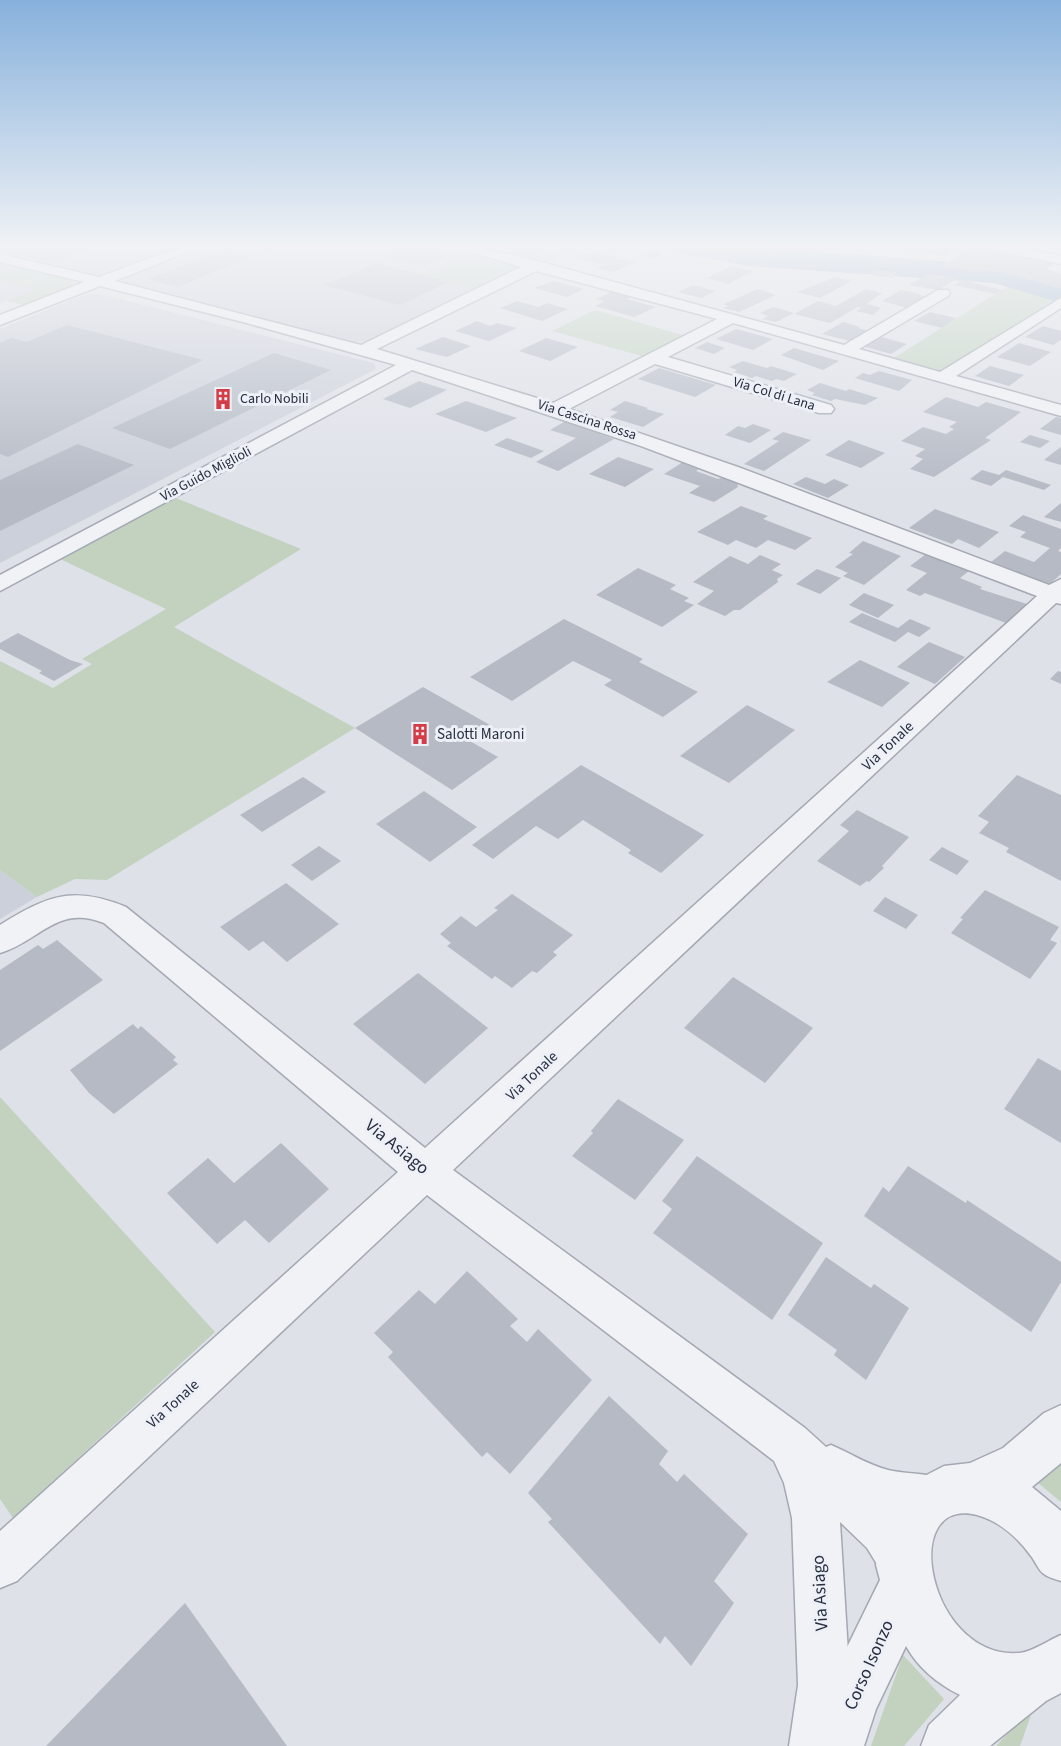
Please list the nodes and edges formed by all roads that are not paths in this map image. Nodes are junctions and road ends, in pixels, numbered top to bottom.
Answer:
1 (276, 327) edge
2 (409, 327) edge
3 (713, 327) edge
4 (765, 327) edge
5 (884, 327) edge
6 (1021, 327) edge
7 (363, 350) junction
8 (846, 350) junction
9 (654, 358) junction
10 (411, 364) junction
11 (943, 377) junction
12 (555, 409) junction
13 (825, 409) dead end
14 (1061, 411) edge
15 (0, 584) edge
16 (1058, 592) edge
17 (0, 941) edge
18 (427, 1173) junction
19 (1061, 1430) edge
20 (789, 1444) junction
21 (953, 1493) junction
22 (1061, 1555) edge
23 (0, 1564) edge
24 (904, 1573) junction
25 (1048, 1675) edge
26 (816, 1746) edge
27 (835, 1746) edge
28 (950, 1746) edge

1 - 7 street, Via Cascina Rossa
2 - 7 street
3 - 9 street
4 - 8 street
5 - 8 street
6 - 11 street
7 - 10 street, Via Cascina Rossa
8 - 11 street
9 - 12 street
9 - 13 street, Via Col di Lana
10 - 12 street, Via Cascina Rossa
10 - 15 street, Via Guido Miglioli
11 - 14 street
12 - 16 street, Via Cascina Rossa
16 - 18 street, Via Tonale
17 - 18 street, Via Asiago
18 - 20 street, Via Asiago
18 - 23 street, Via Tonale
19 - 21 street
20 - 21 street, Via Asiago
20 - 24 street, Via Asiago
20 - 26 street, Via Asiago
21 - 22 street
21 - 24 street
24 - 25 street
24 - 27 street, Corso Isonzo
25 - 28 street

